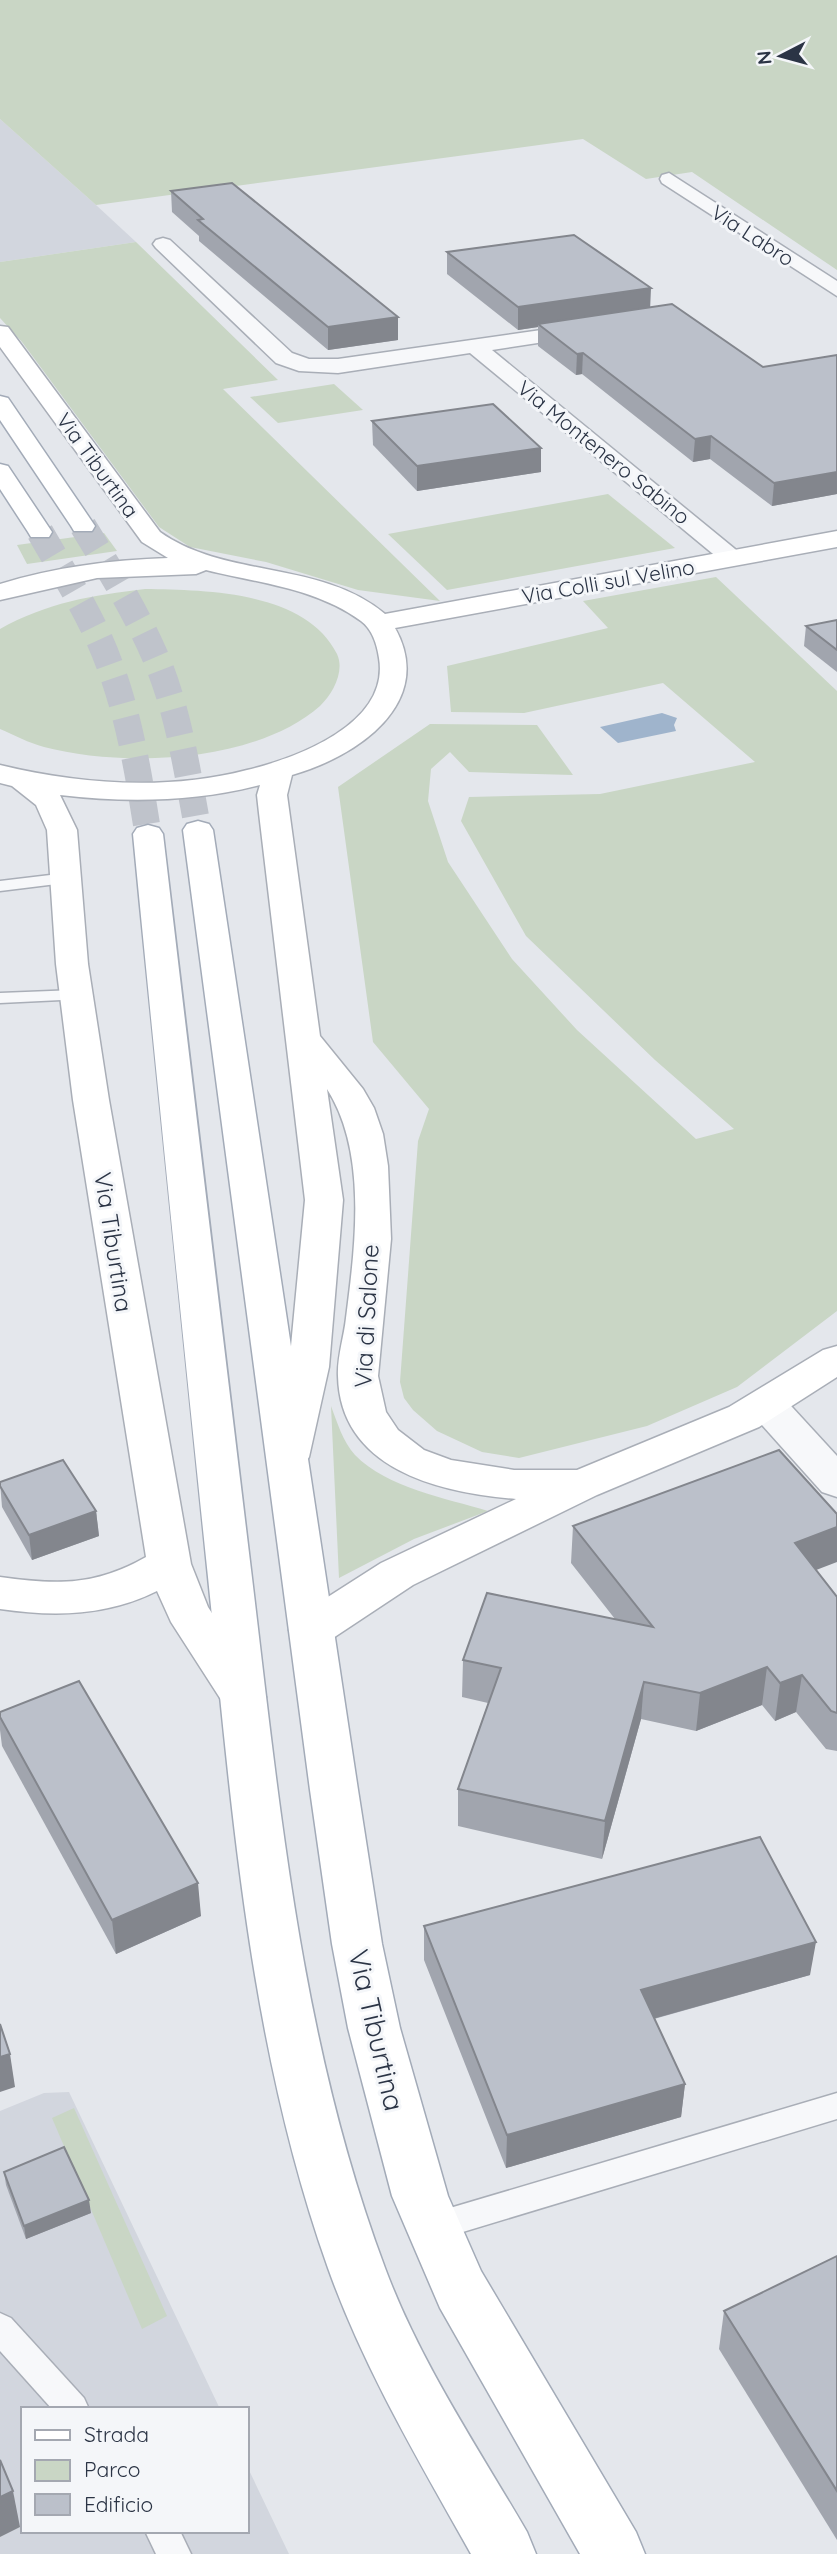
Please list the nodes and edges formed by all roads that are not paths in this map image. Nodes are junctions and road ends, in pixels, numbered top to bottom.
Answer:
1 (669, 179) dead end
2 (163, 244) dead end
3 (837, 290) edge
4 (612, 326) edge
5 (0, 332) edge
6 (474, 346) junction
7 (0, 403) edge
8 (0, 471) edge
9 (83, 526) tunnel mouth
10 (40, 532) tunnel mouth
11 (837, 538) edge
12 (733, 558) junction
13 (219, 567) junction
14 (0, 592) edge
15 (379, 623) junction
16 (279, 771) junction
17 (12, 778) edge
18 (198, 830) tunnel mouth
19 (148, 834) tunnel mouth
20 (66, 878) junction
21 (0, 886) edge
22 (76, 995) junction
23 (0, 998) edge
24 (304, 1039) junction
25 (837, 1359) edge
26 (767, 1405) junction
27 (288, 1457) junction
28 (837, 1482) edge
29 (582, 1485) junction
30 (169, 1564) junction
31 (0, 1593) edge
32 (311, 1630) junction
33 (243, 1697) junction
34 (837, 2106) edge
35 (433, 2227) junction
36 (0, 2328) edge
37 (71, 2407) edge
38 (163, 2533) edge
39 (174, 2554) edge
40 (505, 2554) edge
41 (614, 2554) edge

1 - 3 street, Via Labro
2 - 6 street, Via Montenero Sabino
4 - 6 street, Via Montenero Sabino
5 - 13 street, Via Tiburtina
6 - 12 street, Via Montenero Sabino
7 - 9 street, Via Tiburtina
8 - 10 street
11 - 12 street, Via Colli sul Velino
12 - 15 street, Via Colli sul Velino
13 - 14 street, Via Tiburtina
13 - 15 street, Via Tiburtina
15 - 16 street, Via Tiburtina
16 - 17 street, Via Tiburtina
16 - 24 street, Via Tiburtina
17 - 20 street, Via Tiburtina
18 - 27 street, Via Tiburtina
19 - 33 street, Via Tiburtina
20 - 21 lane
20 - 22 street, Via Tiburtina
22 - 23 lane
22 - 30 street, Via Tiburtina
24 - 27 street, Via Tiburtina
24 - 29 street, Via di Salone
25 - 26 street, Via di Salone
26 - 28 street
26 - 29 street, Via di Salone
27 - 32 street, Via Tiburtina
29 - 32 street, Via di Salone
30 - 31 street
30 - 33 street, Via Tiburtina
32 - 35 street, Via Tiburtina
33 - 40 street, Via Tiburtina
34 - 35 lane
35 - 41 street, Via Tiburtina
36 - 37 lane
38 - 39 lane

